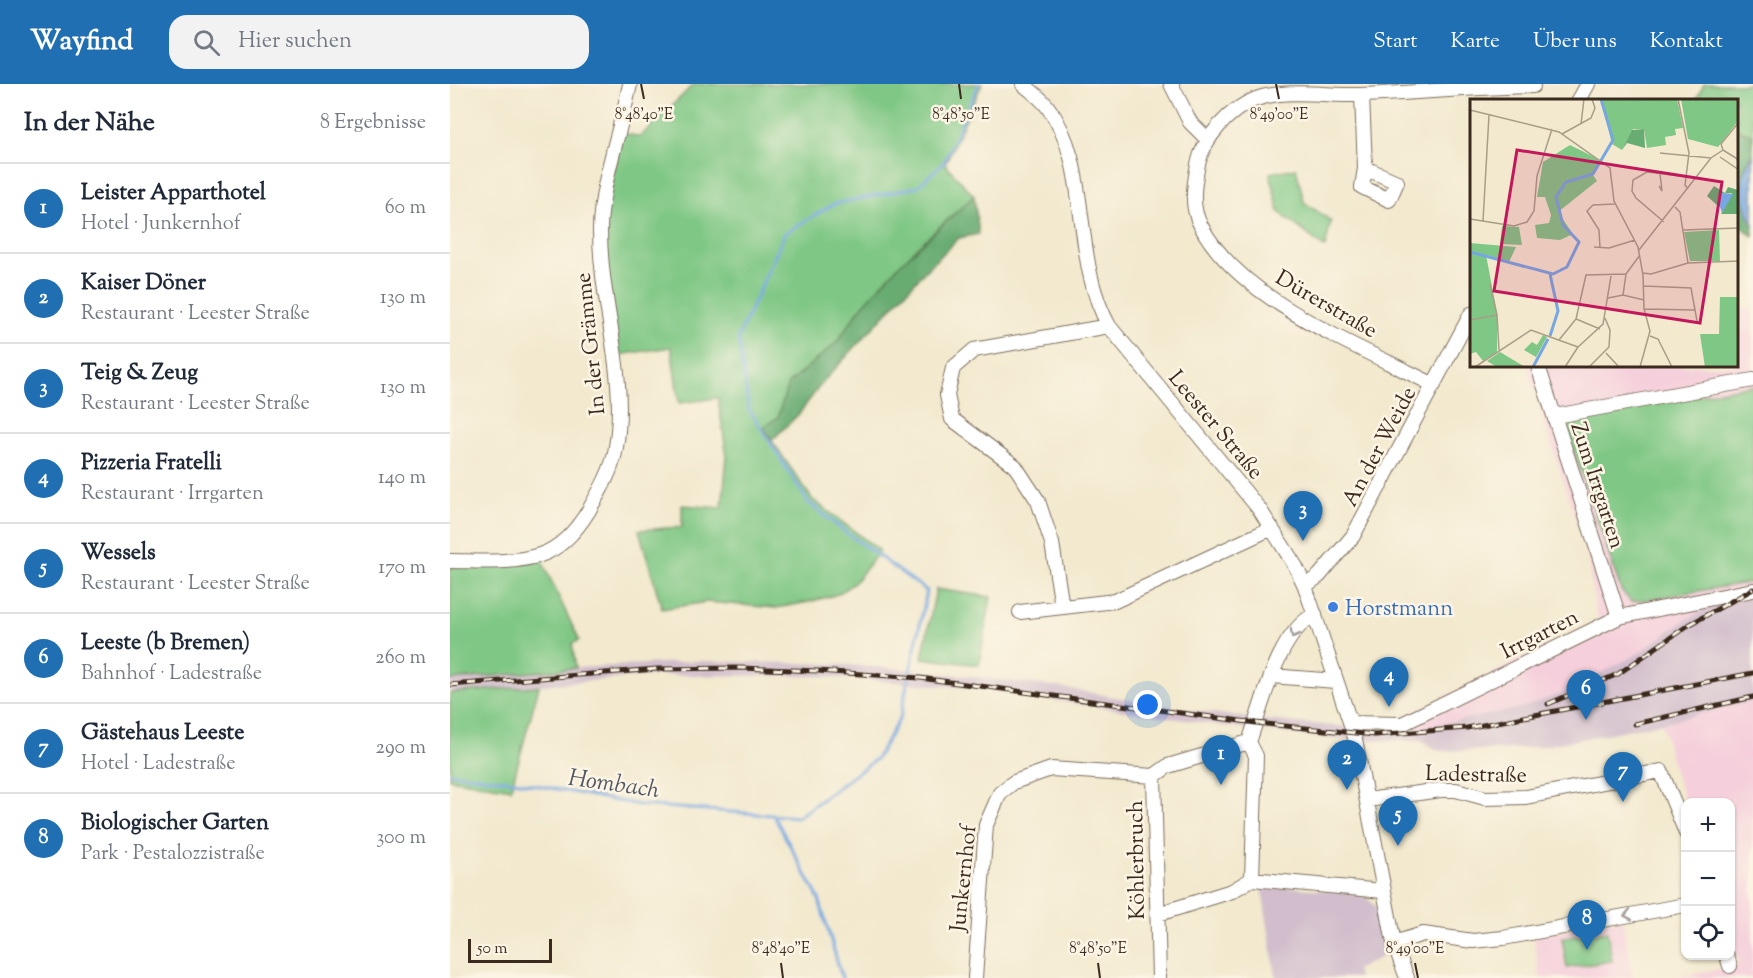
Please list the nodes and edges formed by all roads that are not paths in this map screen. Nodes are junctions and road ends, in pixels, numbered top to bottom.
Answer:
1 (630, 84) edge
2 (1023, 84) edge
3 (1171, 84) edge
4 (1588, 84) edge
5 (1533, 85) edge
6 (1362, 95) junction
7 (1580, 99) edge
8 (1207, 139) junction
9 (1365, 168) dead end
10 (1470, 316) edge
11 (1109, 326) junction
12 (1539, 368) edge
13 (1753, 380) edge
14 (1434, 385) junction
15 (1556, 416) junction
16 (1272, 528) junction
17 (450, 561) edge
18 (1305, 586) junction
19 (1753, 590) edge
20 (1062, 607) junction
21 (1020, 612) dead end
22 (1315, 614) junction
23 (1620, 616) junction
24 (1271, 676) junction
25 (1336, 681) junction
26 (1350, 723) junction
27 (1249, 742) junction
28 (1154, 776) junction
29 (1367, 800) junction
30 (1681, 821) edge
31 (1252, 879) junction
32 (1383, 891) junction
33 (1681, 906) edge
34 (1158, 914) junction
35 (1394, 943) junction
36 (975, 978) edge
37 (1159, 978) edge
38 (1407, 978) edge

1 - 17 street, In der Grämme
2 - 11 street, Leester Straße
3 - 8 street
4 - 7 street
5 - 6 street
6 - 8 street
6 - 9 street
8 - 14 street, Dürerstraße
10 - 14 street, An der Weide
11 - 16 street, Leester Straße
11 - 20 street
12 - 15 street, Zum Irrgarten
13 - 15 street
14 - 18 street, An der Weide
15 - 23 street, Zum Irrgarten
16 - 18 street, Leester Straße
16 - 20 street
18 - 22 street, Leester Straße
19 - 23 street, Irrgarten
20 - 21 street
22 -> 24 street
22 - 25 street, Leester Straße
23 - 26 street, Irrgarten
24 - 25 street
24 - 27 street
25 - 26 street, Leester Straße
26 - 29 street, Leester Straße
27 - 28 street
27 - 31 street
28 - 34 street, Köhlerbruch
28 - 36 street, Junkernhof
29 - 30 street, Ladestraße
29 - 32 street, Leester Straße
31 - 32 street
31 - 34 street
32 - 35 street, Leester Straße
33 -> 35 street
34 - 37 street, Köhlerbruch
35 - 38 street, Leester Straße

